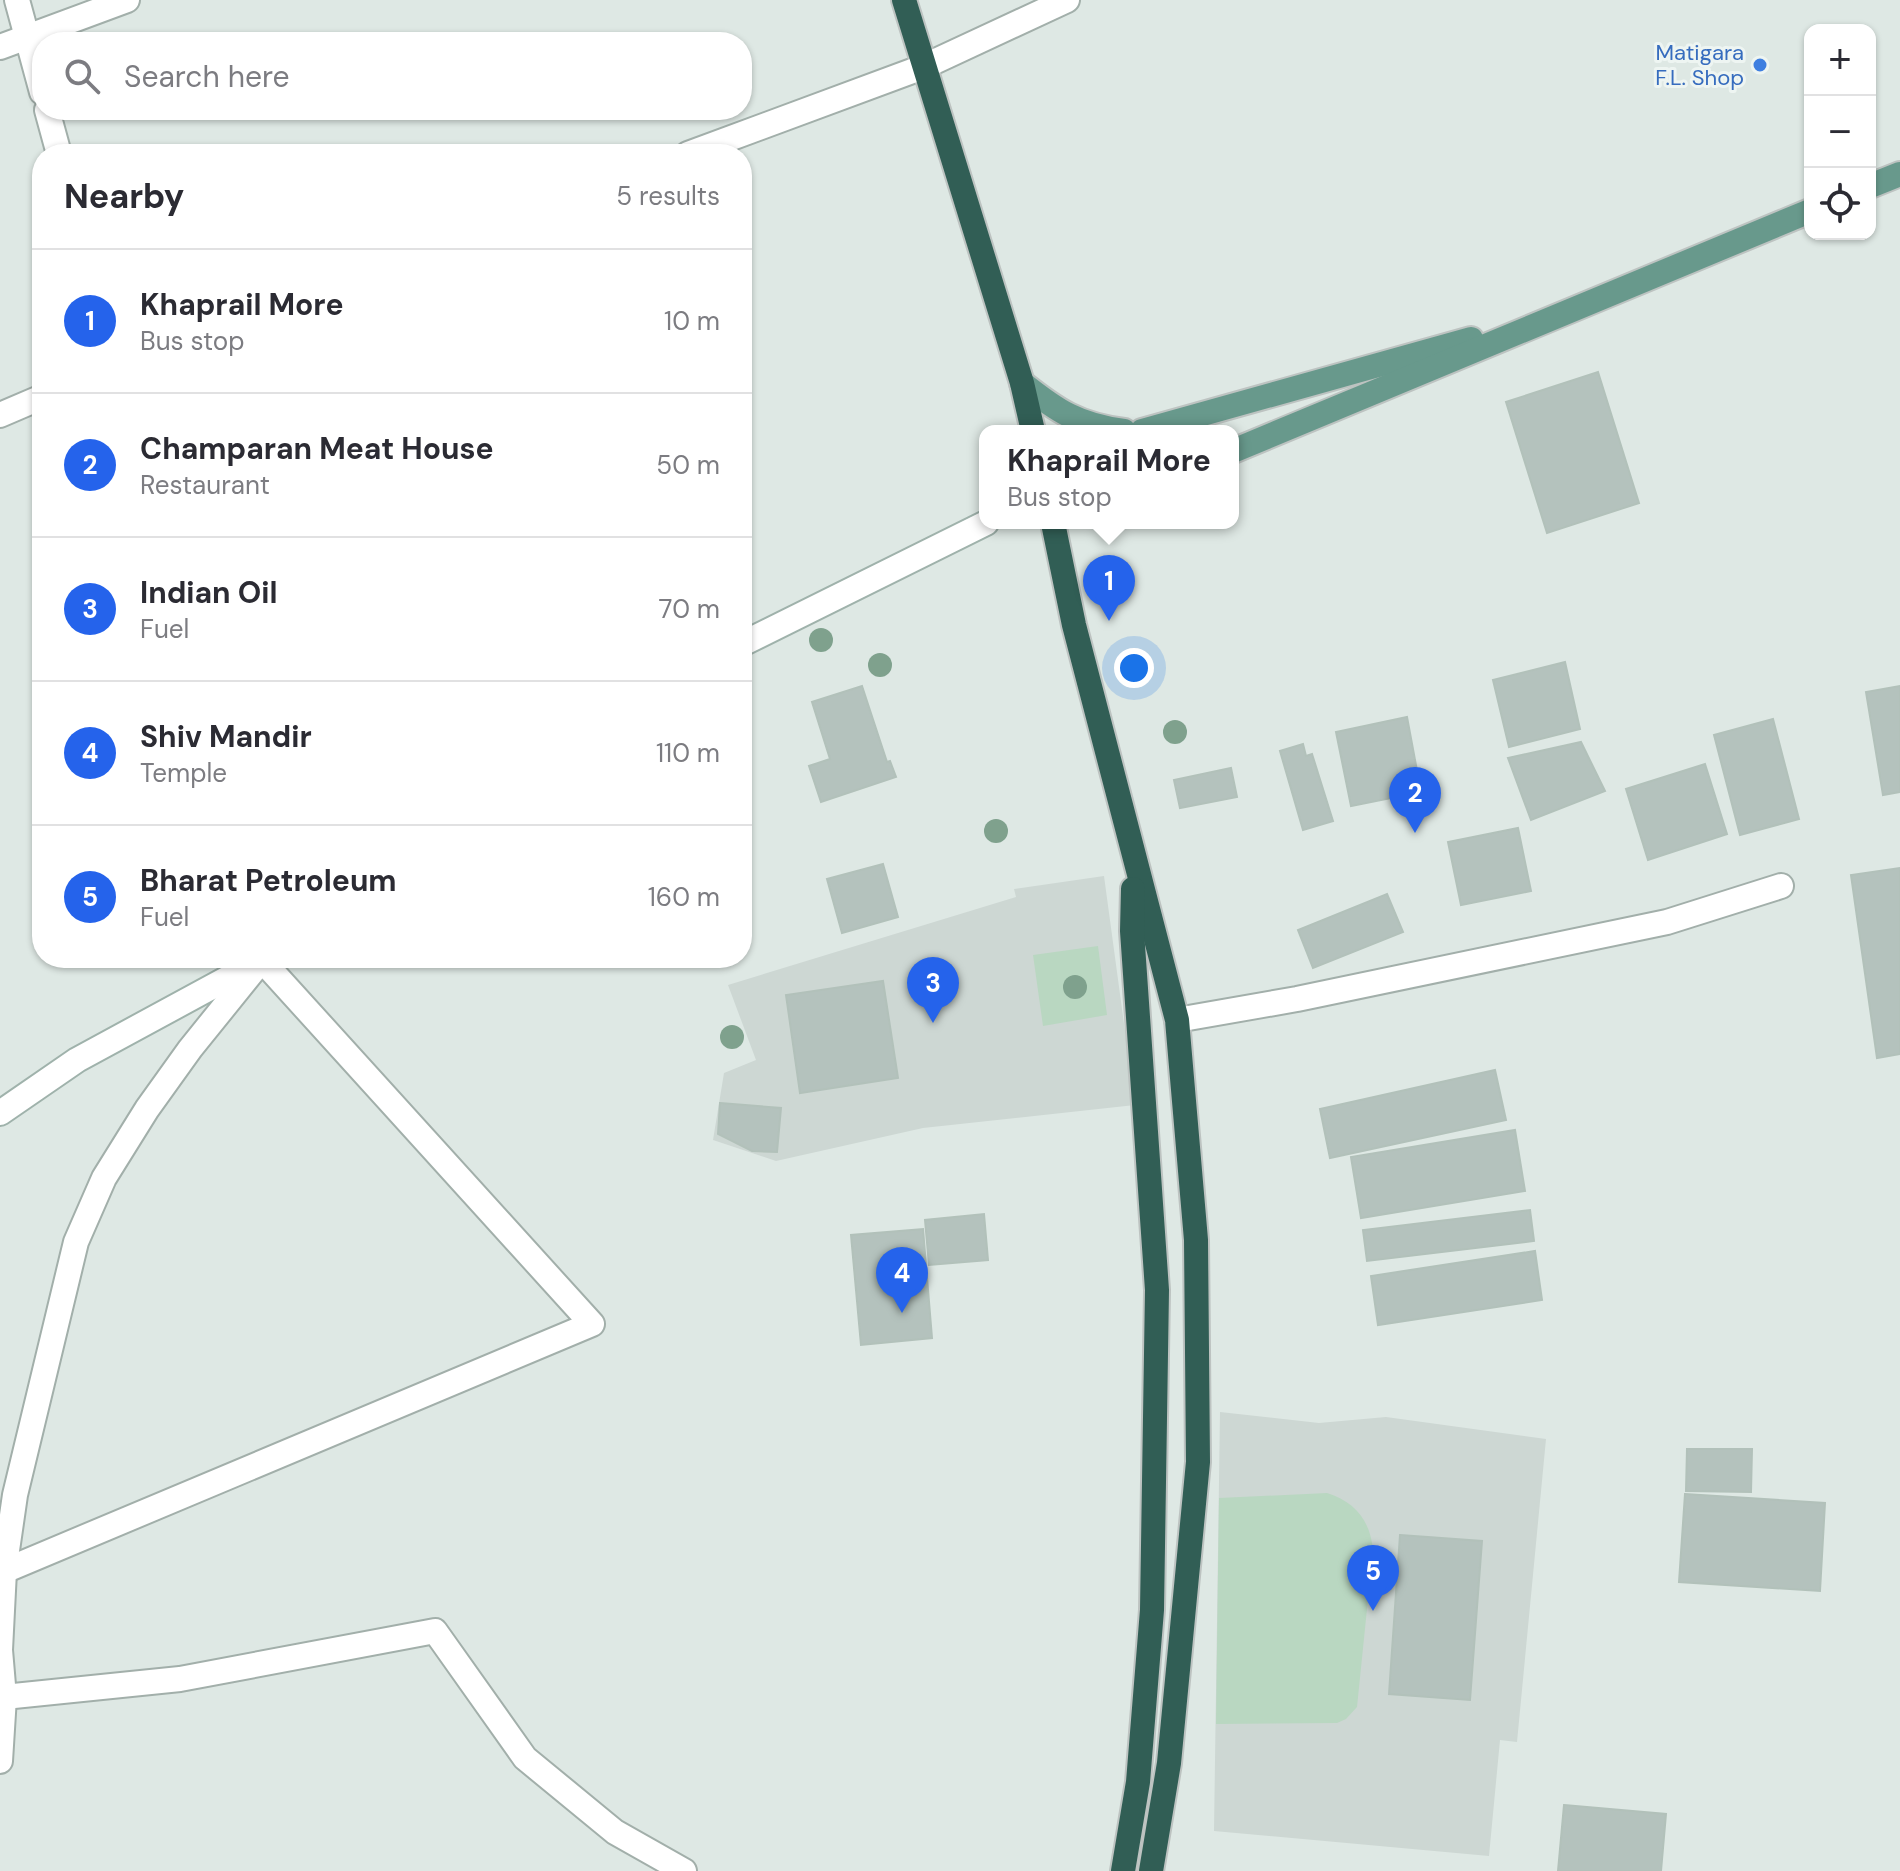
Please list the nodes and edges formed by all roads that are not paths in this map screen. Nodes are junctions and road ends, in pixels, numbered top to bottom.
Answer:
1 (17, 0) edge
2 (127, 0) edge
3 (904, 0) edge
4 (1067, 0) edge
5 (38, 32) edge
6 (32, 34) edge
7 (27, 36) junction
8 (0, 47) edge
9 (32, 55) edge
10 (923, 67) junction
11 (50, 120) edge
12 (56, 144) edge
13 (715, 144) edge
14 (1900, 174) edge
15 (1876, 184) edge
16 (1804, 214) edge
17 (1574, 310) junction
18 (1022, 383) junction
19 (32, 401) edge
20 (0, 415) edge
21 (1032, 425) edge
22 (1090, 425) edge
23 (1163, 425) edge
24 (1239, 449) edge
25 (979, 526) edge
26 (1057, 529) edge
27 (752, 639) edge
28 (1133, 854) junction
29 (1781, 886) dead end
30 (246, 968) edge
31 (255, 968) edge
32 (270, 968) edge
33 (1177, 1020) junction
34 (0, 1113) edge
35 (4, 1571) junction
36 (4, 1697) junction
37 (0, 1761) edge
38 (643, 1862) edge
39 (684, 1871) edge
40 (1123, 1871) edge
41 (1151, 1871) edge

1 - 7 street
2 - 5 street
3 - 10 highway
4 - 10 street
6 - 7 street
7 - 8 street
7 - 9 street
10 - 13 street
10 - 18 highway
11 - 12 street
14 - 15 main road
16 - 17 main road
17 - 23 main road
17 - 24 main road
18 - 21 highway
18 - 22 main road
19 - 20 street
25 - 27 street
26 - 28 highway
28 - 33 highway
28 - 40 highway
29 - 33 street
30 - 34 street
31 - 35 street
32 - 35 street
33 - 41 highway
35 - 36 street
36 - 37 street
36 - 38 street
38 - 39 street

